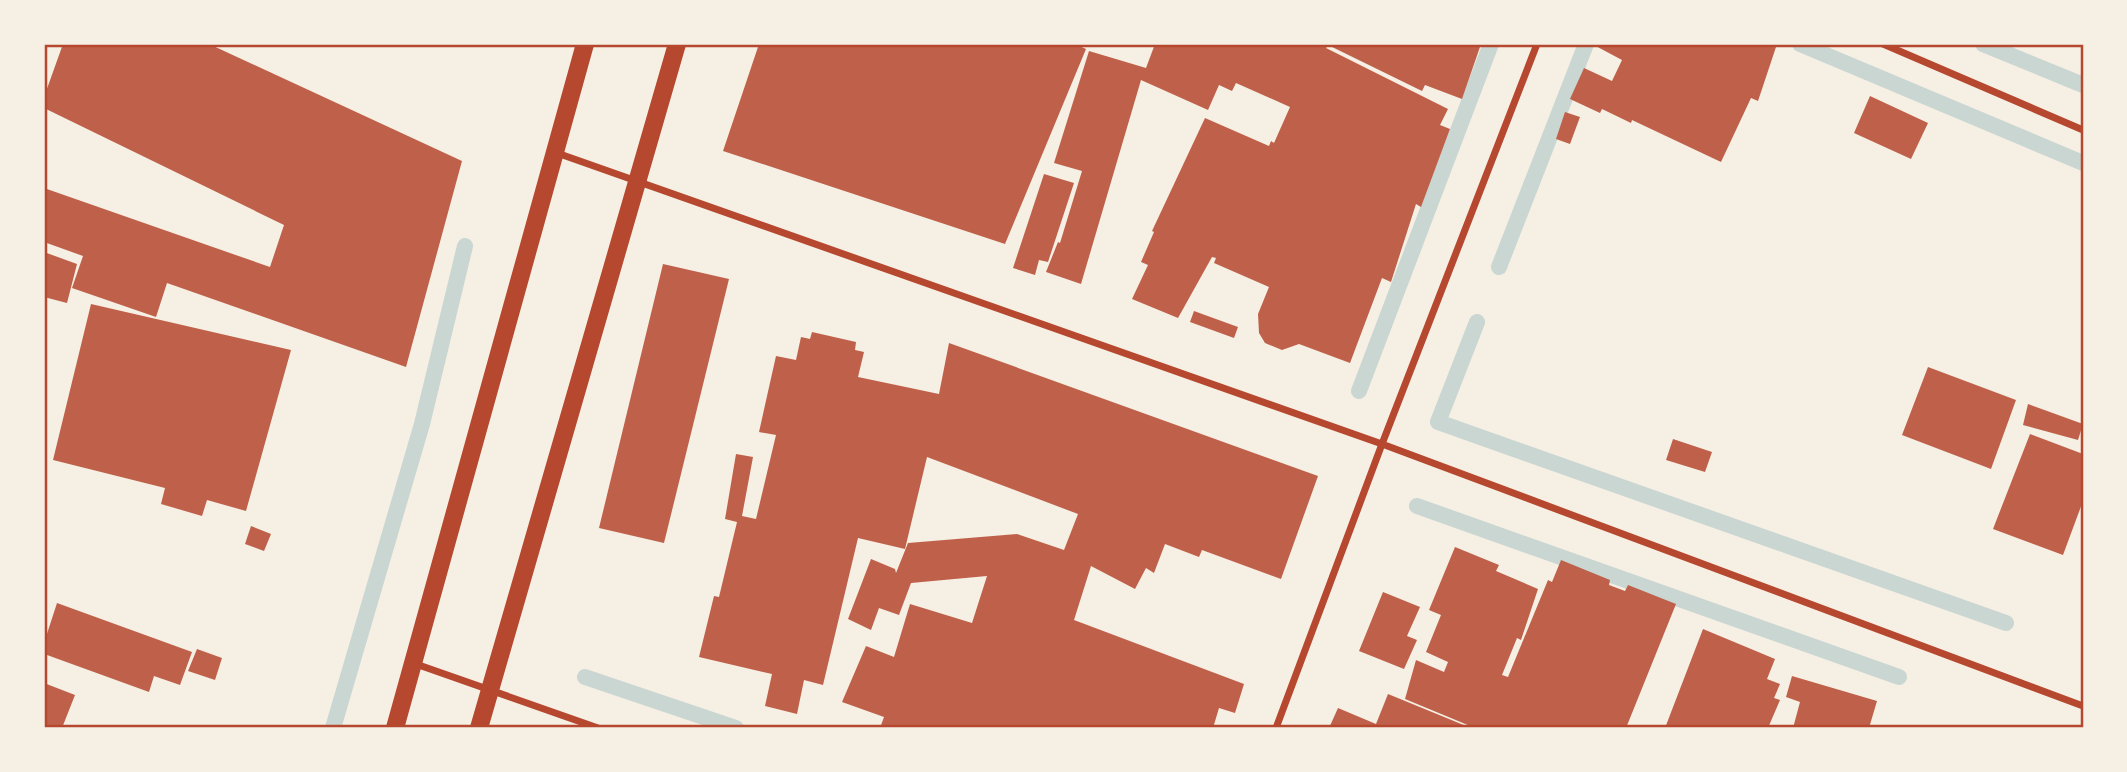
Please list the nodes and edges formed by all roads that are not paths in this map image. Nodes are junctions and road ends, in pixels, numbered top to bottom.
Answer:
1 (585, 44) edge
2 (677, 44) edge
3 (1537, 44) edge
4 (1883, 44) edge
5 (2083, 130) edge
6 (555, 152) junction
7 (638, 180) junction
8 (1382, 444) junction
9 (412, 663) junction
10 (489, 692) junction
11 (2083, 706) edge
12 (395, 728) edge
13 (479, 728) edge
14 (598, 728) edge
15 (1276, 728) edge

1 - 6 main road
2 - 7 main road
3 - 8 street
4 - 5 street
6 - 7 street
6 - 9 main road
7 - 8 street
7 - 10 main road
8 - 11 street
8 - 15 street
9 - 10 street
9 - 12 main road
10 - 13 main road
10 - 14 street

